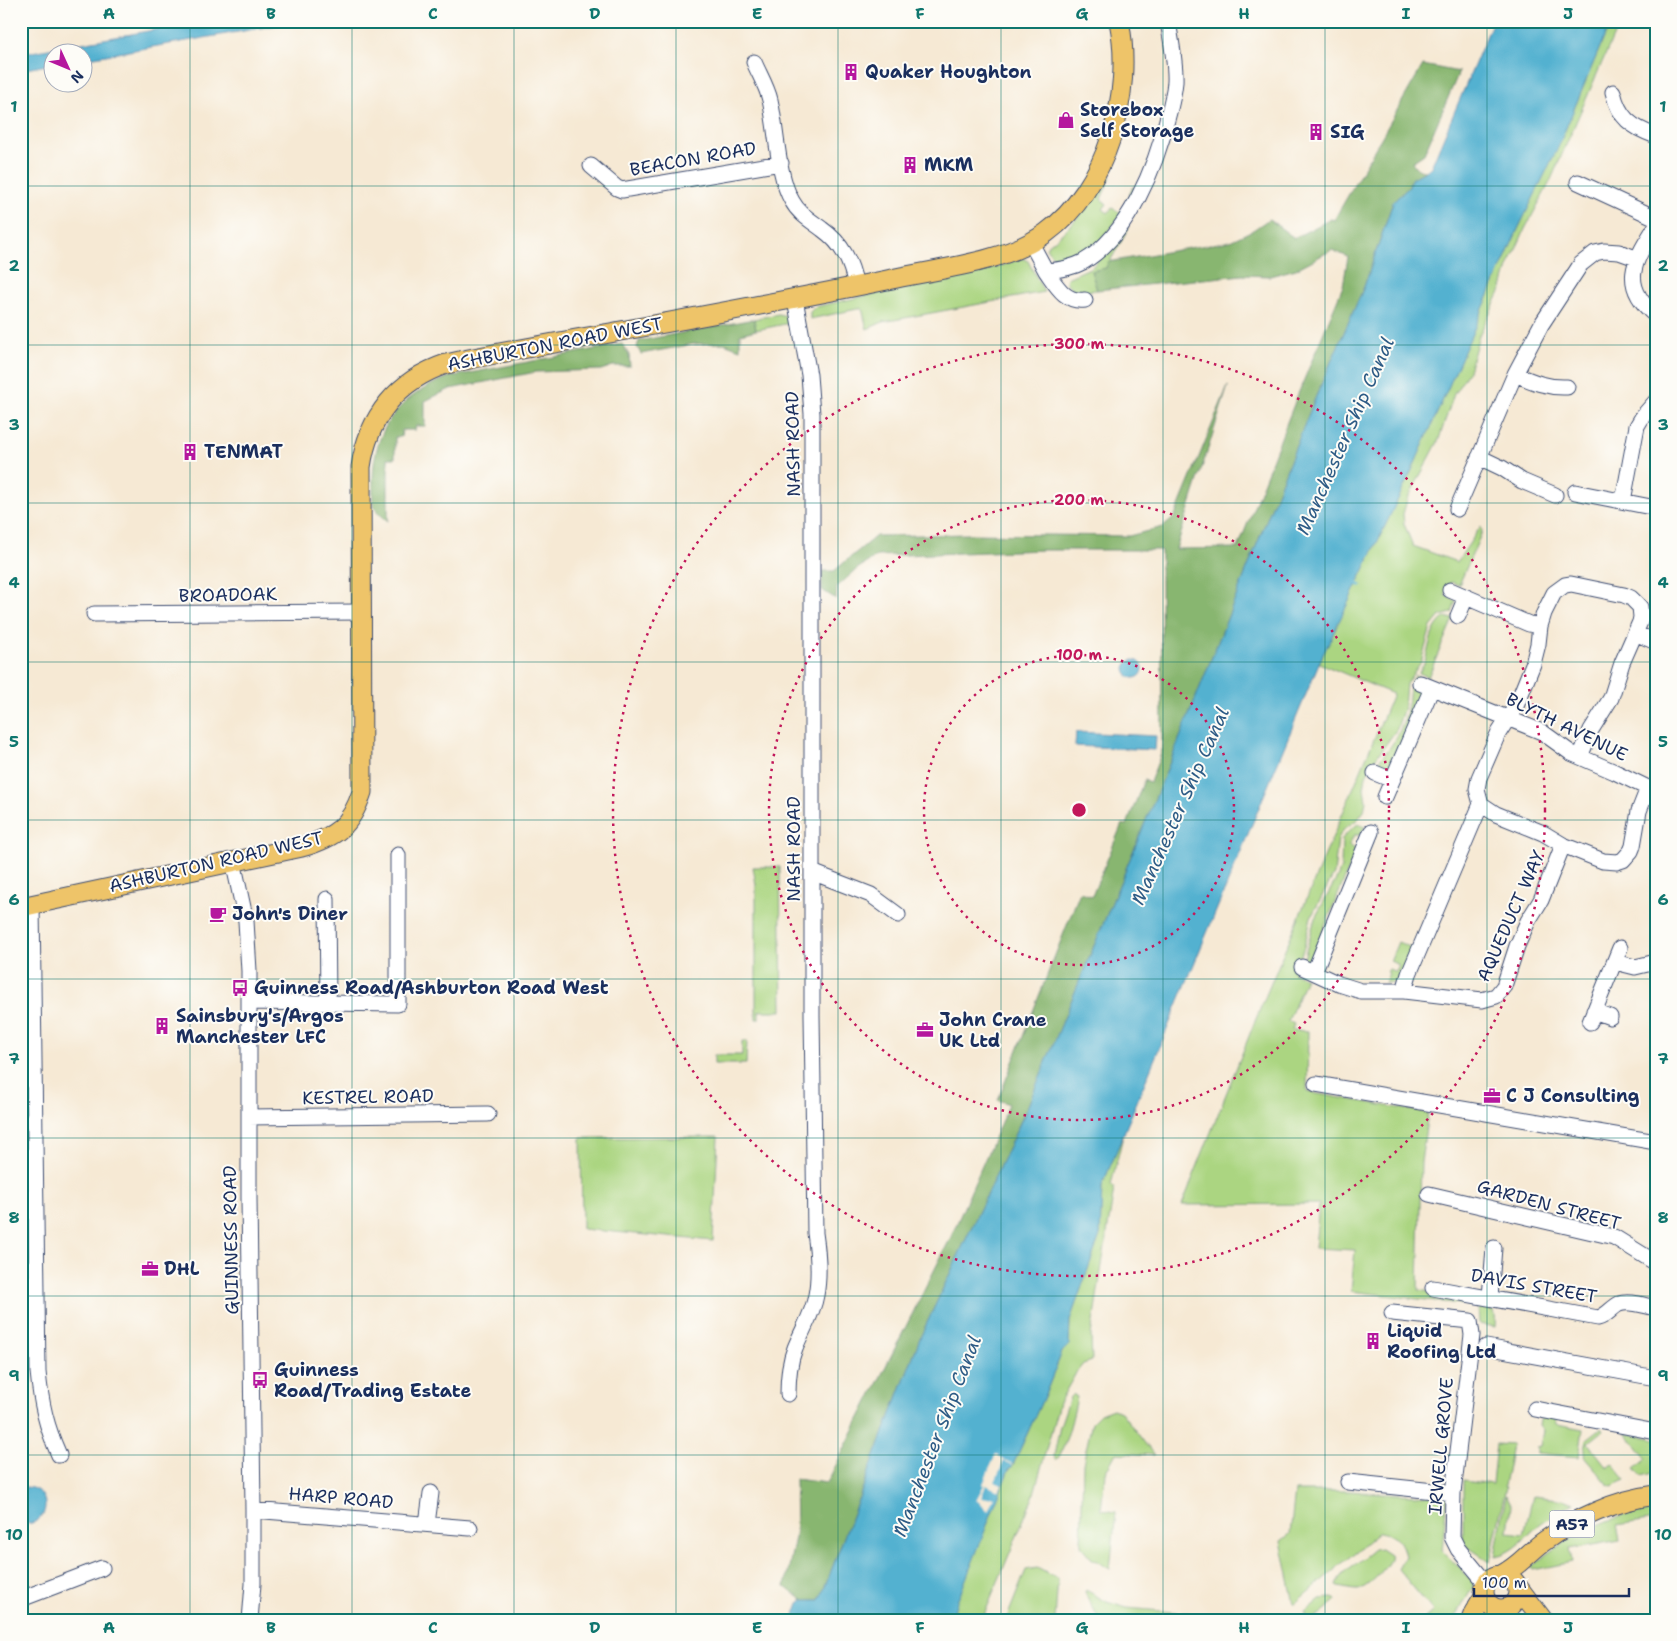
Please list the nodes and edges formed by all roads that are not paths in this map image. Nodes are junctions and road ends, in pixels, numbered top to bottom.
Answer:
1 (1119, 21) edge
2 (1168, 21) edge
3 (754, 62) dead end
4 (1613, 92) dead end
5 (1656, 136) edge
6 (781, 163) junction
7 (591, 166) dead end
8 (1578, 182) dead end
9 (1656, 218) edge
10 (1656, 226) edge
11 (1031, 243) junction
12 (1636, 258) junction
13 (1046, 271) junction
14 (856, 286) junction
15 (795, 299) junction
16 (1085, 300) dead end
17 (1656, 316) edge
18 (1515, 374) junction
19 (1567, 387) dead end
20 (1656, 401) edge
21 (1480, 457) junction
22 (1575, 492) dead end
23 (1555, 495) dead end
24 (1623, 501) junction
25 (1656, 508) edge
26 (1457, 509) dead end
27 (1450, 590) dead end
28 (1466, 597) junction
29 (361, 612) junction
30 (94, 614) dead end
31 (1458, 616) dead end
32 (1540, 626) junction
33 (1635, 633) junction
34 (1656, 642) edge
35 (1508, 718) junction
36 (1580, 757) junction
37 (1375, 773) dead end
38 (1392, 780) junction
39 (1652, 790) edge
40 (1385, 797) dead end
41 (1481, 804) junction
42 (1363, 839) dead end
43 (1563, 845) junction
44 (398, 856) dead end
45 (233, 861) junction
46 (812, 872) junction
47 (327, 899) dead end
48 (27, 906) edge
49 (898, 915) dead end
50 (1656, 962) edge
51 (1404, 990) junction
52 (249, 1002) junction
53 (328, 1003) junction
54 (1610, 1017) dead end
55 (1316, 1084) dead end
56 (488, 1114) dead end
57 (249, 1117) junction
58 (1656, 1142) edge
59 (1429, 1194) dead end
60 (1494, 1248) dead end
61 (1656, 1263) edge
62 (1432, 1288) dead end
63 (1490, 1297) junction
64 (1656, 1308) edge
65 (1392, 1313) dead end
66 (1486, 1347) dead end
67 (1656, 1378) edge
68 (788, 1394) dead end
69 (1535, 1409) dead end
70 (1656, 1432) edge
71 (59, 1455) dead end
72 (1348, 1482) dead end
73 (431, 1493) dead end
74 (1453, 1493) junction
75 (1655, 1495) edge
76 (253, 1510) junction
77 (427, 1524) junction
78 (470, 1528) dead end
79 (102, 1568) dead end
80 (1492, 1583) junction
81 (1518, 1587) junction
82 (21, 1599) edge
83 (1502, 1609) junction
84 (250, 1620) edge
85 (1471, 1620) edge
86 (1480, 1620) edge
87 (1522, 1620) edge
88 (1543, 1620) edge

1 - 11 main road, ASHBURTON ROAD WEST
2 - 13 street
3 - 6 street, BEACON ROAD
4 - 5 street
6 - 7 street, BEACON ROAD
6 - 14 street, BEACON ROAD
8 - 9 street
10 - 12 street
11 - 13 street
11 - 14 main road, ASHBURTON ROAD WEST
12 - 17 street
12 - 18 street
13 - 16 street
14 - 15 main road, ASHBURTON ROAD WEST
15 - 29 main road, ASHBURTON ROAD WEST
15 - 46 street, NASH ROAD
18 - 19 street
18 - 21 street
20 - 24 street
21 - 23 street
21 - 26 street
22 - 24 street
24 - 25 street
27 - 28 street
28 - 31 street
28 - 32 street
29 - 30 street, BROADOAK
29 - 45 main road, ASHBURTON ROAD WEST
32 - 33 street
32 - 35 street
33 - 34 street
33 - 36 street
35 - 36 street, BLYTH AVENUE
35 - 38 street, BLYTH AVENUE
35 - 41 street
36 - 39 street, BLYTH AVENUE
37 - 38 street
38 - 40 street, BLYTH AVENUE
39 - 43 street
41 - 43 street
41 - 51 street
42 - 51 street, AQUEDUCT WAY
43 - 51 street, AQUEDUCT WAY
44 - 53 street
45 - 48 main road, ASHBURTON ROAD WEST
45 - 52 street, GUINNESS ROAD
46 - 49 street
46 - 68 street, NASH ROAD
47 - 53 street
48 - 71 street
50 - 54 street
52 - 53 street
52 - 57 street, GUINNESS ROAD
55 - 58 street
56 - 57 street, KESTREL ROAD
57 - 76 street, GUINNESS ROAD
59 - 61 street, GARDEN STREET
60 - 63 street
62 - 63 street, DAVIS STREET
63 - 64 street, DAVIS STREET
65 - 74 street, IRWELL GROVE
66 - 67 street
69 - 70 street
72 - 74 street
73 - 77 street
74 - 80 street, IRWELL GROVE
75 - 80 main road, A57
76 - 77 street, HARP ROAD
76 - 84 street, GUINNESS ROAD
77 - 78 street, HARP ROAD
79 - 82 street
80 - 81 main road
80 - 83 main road
80 - 85 main road, A57
81 - 83 main road
81 - 88 main road
83 - 86 main road
83 - 87 main road

